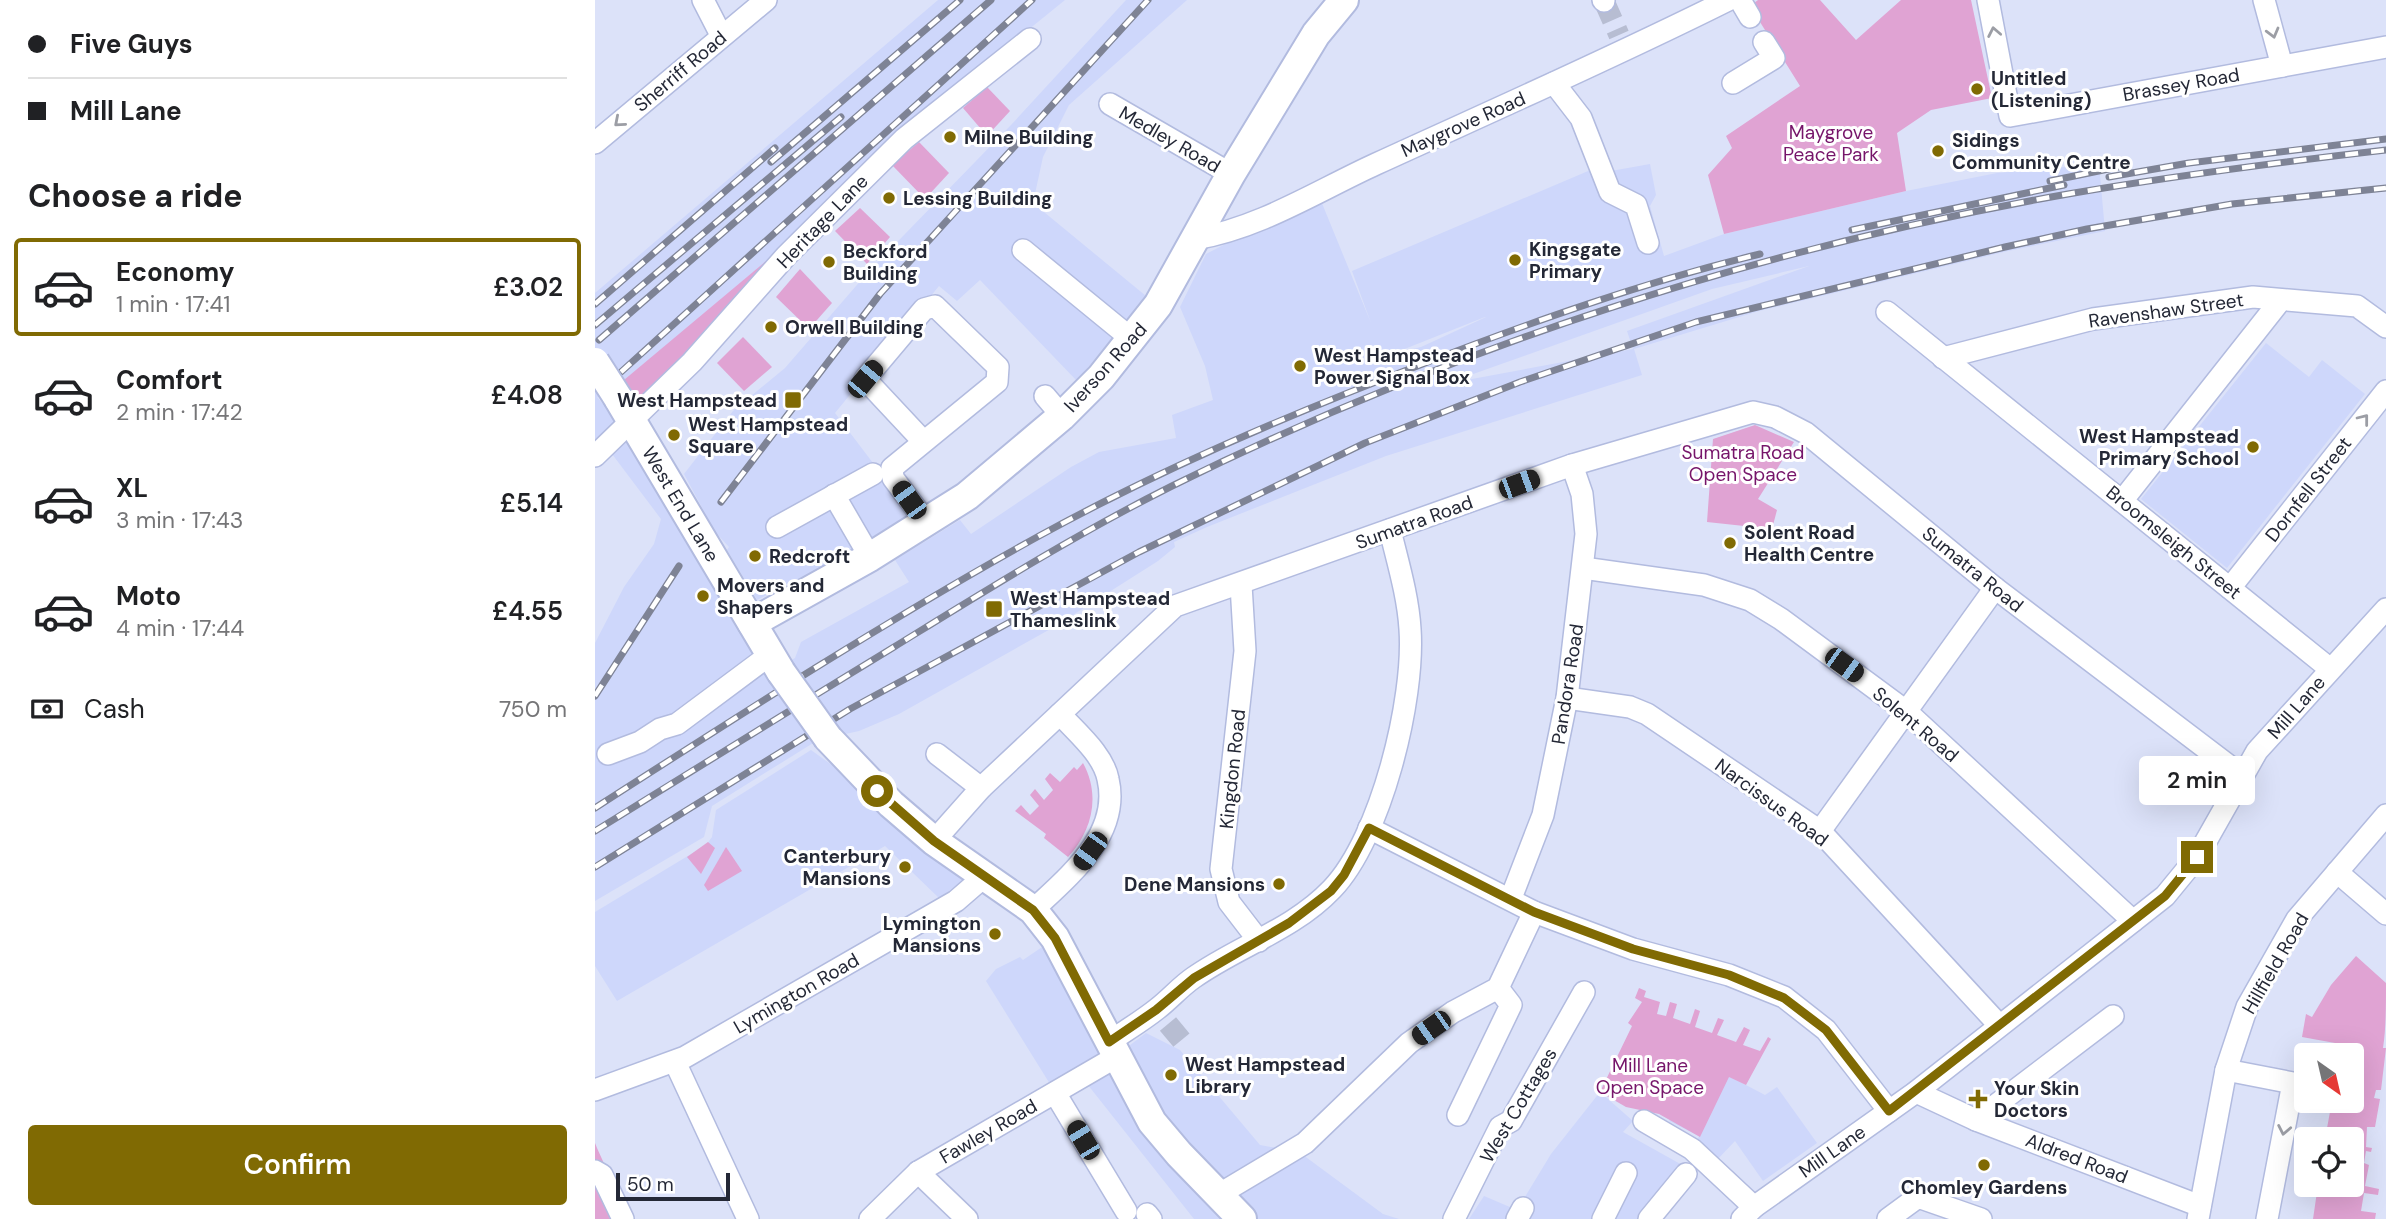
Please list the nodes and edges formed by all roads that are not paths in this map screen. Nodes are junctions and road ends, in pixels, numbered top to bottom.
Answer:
1 (703, 0) edge
2 (766, 0) edge
3 (1344, 0) edge
4 (1728, 0) edge
5 (1988, 0) edge
6 (2264, 0) edge
7 (1692, 8) edge
8 (722, 35) junction
9 (1031, 39) dead end
10 (1764, 42) dead end
11 (2386, 47) edge
12 (2282, 66) junction
13 (1554, 83) junction
14 (1733, 83) dead end
15 (1110, 104) dead end
16 (595, 143) edge
17 (1231, 174) junction
18 (1195, 239) junction
19 (1648, 243) dead end
20 (1023, 250) dead end
21 (2280, 301) junction
22 (1887, 312) dead end
23 (2386, 327) edge
24 (1133, 340) junction
25 (1943, 358) junction
26 (595, 362) edge
27 (2386, 391) edge
28 (624, 410) junction
29 (923, 441) junction
30 (595, 456) edge
31 (1572, 465) junction
32 (873, 474) dead end
33 (834, 495) junction
34 (2122, 501) junction
35 (926, 522) junction
36 (777, 527) dead end
37 (1390, 530) junction
38 (870, 557) junction
39 (1583, 568) junction
40 (1241, 585) junction
41 (1994, 587) junction
42 (2230, 588) junction
43 (2386, 609) edge
44 (752, 623) junction
45 (776, 663) junction
46 (2329, 668) junction
47 (1567, 698) junction
48 (1907, 712) junction
49 (1061, 714) junction
50 (608, 754) dead end
51 (937, 754) dead end
52 (2241, 775) junction
53 (981, 788) junction
54 (2386, 815) edge
55 (1369, 828) junction
56 (1820, 831) junction
57 (934, 841) junction
58 (2337, 872) junction
59 (986, 875) junction
60 (1511, 898) junction
61 (1033, 910) junction
62 (1534, 912) junction
63 (2386, 914) edge
64 (2133, 921) junction
65 (1259, 941) junction
66 (1498, 988) junction
67 (1584, 992) dead end
68 (2113, 1016) dead end
69 (1999, 1025) junction
70 (1113, 1049) junction
71 (675, 1062) junction
72 (2226, 1070) junction
73 (595, 1090) edge
74 (1916, 1092) junction
75 (1055, 1093) junction
76 (1889, 1111) junction
77 (1458, 1115) dead end
78 (1976, 1120) junction
79 (1644, 1121) dead end
80 (595, 1171) edge
81 (918, 1172) junction
82 (1626, 1174) dead end
83 (1686, 1174) dead end
84 (1218, 1195) junction
85 (1126, 1211) dead end
86 (2199, 1212) edge
87 (1748, 1213) edge
88 (623, 1219) edge
89 (748, 1219) edge
90 (870, 1219) edge
91 (967, 1219) edge
92 (1242, 1219) edge
93 (1454, 1219) edge
94 (1603, 1219) edge
95 (1649, 1219) edge
96 (1888, 1219) edge
97 (1981, 1219) edge
98 (2267, 1219) edge

1 - 8 street
2 - 8 street, Sherriff Road
3 - 17 main road, Iverson Road
4 - 7 street, Maygrove Road
12 -> 5 street, Brassey Road
6 -> 12 street
7 - 13 street, Maygrove Road
8 -> 16 street, Sherriff Road
9 - 28 street, Heritage Lane
10 - 14 street
11 - 12 street, Brassey Road
13 - 18 street, Maygrove Road
13 - 19 street
15 - 17 street, Medley Road
17 - 18 main road, Iverson Road
18 - 24 main road, Iverson Road
20 - 24 street
21 - 23 street, Ravenshaw Street
21 - 25 street, Ravenshaw Street
21 - 34 street
22 - 25 street, Broomsleigh Street
24 - 35 main road, Iverson Road
25 - 34 street, Broomsleigh Street
26 - 28 main road, West End Lane, bridge
42 -> 27 street, Dornfell Street
28 - 30 street, Heritage Lane
28 - 44 main road, West End Lane
29 - 29 street
29 - 35 street
31 - 37 street, Sumatra Road
31 - 39 street, Pandora Road
31 - 41 street, Sumatra Road
32 - 33 street
33 - 36 street
33 - 38 street
34 - 42 street, Broomsleigh Street
35 - 38 main road, Iverson Road
37 - 40 street, Sumatra Road
37 - 55 street, Fawley Road
38 - 44 main road, Iverson Road
39 - 47 street, Pandora Road
39 - 48 street, Solent Road
40 - 49 street, Sumatra Road
40 - 65 street, Kingdon Road
41 - 48 street
41 - 52 street, Sumatra Road
42 - 46 street, Broomsleigh Street
43 - 46 street, Mill Lane
44 - 45 main road, West End Lane
45 - 50 street
45 - 57 main road, West End Lane, bridge
46 - 52 street, Mill Lane
47 - 56 street, Narcissus Road
47 - 60 street, Pandora Road
48 - 56 street
48 - 64 street, Solent Road
49 - 53 street, Sumatra Road
49 - 61 street
51 - 53 street
52 - 64 street, Mill Lane
53 - 57 street, Sumatra Road
54 - 58 street, Hillfield Road
55 - 60 street
55 - 65 street, Fawley Road
56 - 69 street, Narcissus Road
57 - 59 main road, West End Lane
58 - 63 street
58 - 72 street, Hillfield Road
59 - 61 main road, West End Lane
59 - 71 street, Lymington Road
60 - 62 street
61 - 70 main road, West End Lane
62 - 66 street
62 - 76 street
64 - 69 street, Mill Lane
65 - 70 street, Fawley Road
66 - 77 street
66 - 84 street
67 - 93 street, West Cottages
68 - 78 street
69 - 74 street, Mill Lane
70 - 75 street, Fawley Road
70 - 84 main road, West End Lane
71 - 73 street, Lymington Road
71 - 89 street
72 - 86 street, Hillfield Road
72 -> 98 street
74 - 76 street, Mill Lane
74 - 78 street, Aldred Road
75 - 81 street, Fawley Road
75 - 85 street
76 - 87 street, Mill Lane
78 - 86 street, Aldred Road
79 - 87 street
80 - 88 street
81 - 90 street, Fawley Road
81 - 91 street
82 - 94 street
83 - 95 street
84 - 92 main road, West End Lane
96 - 97 street

